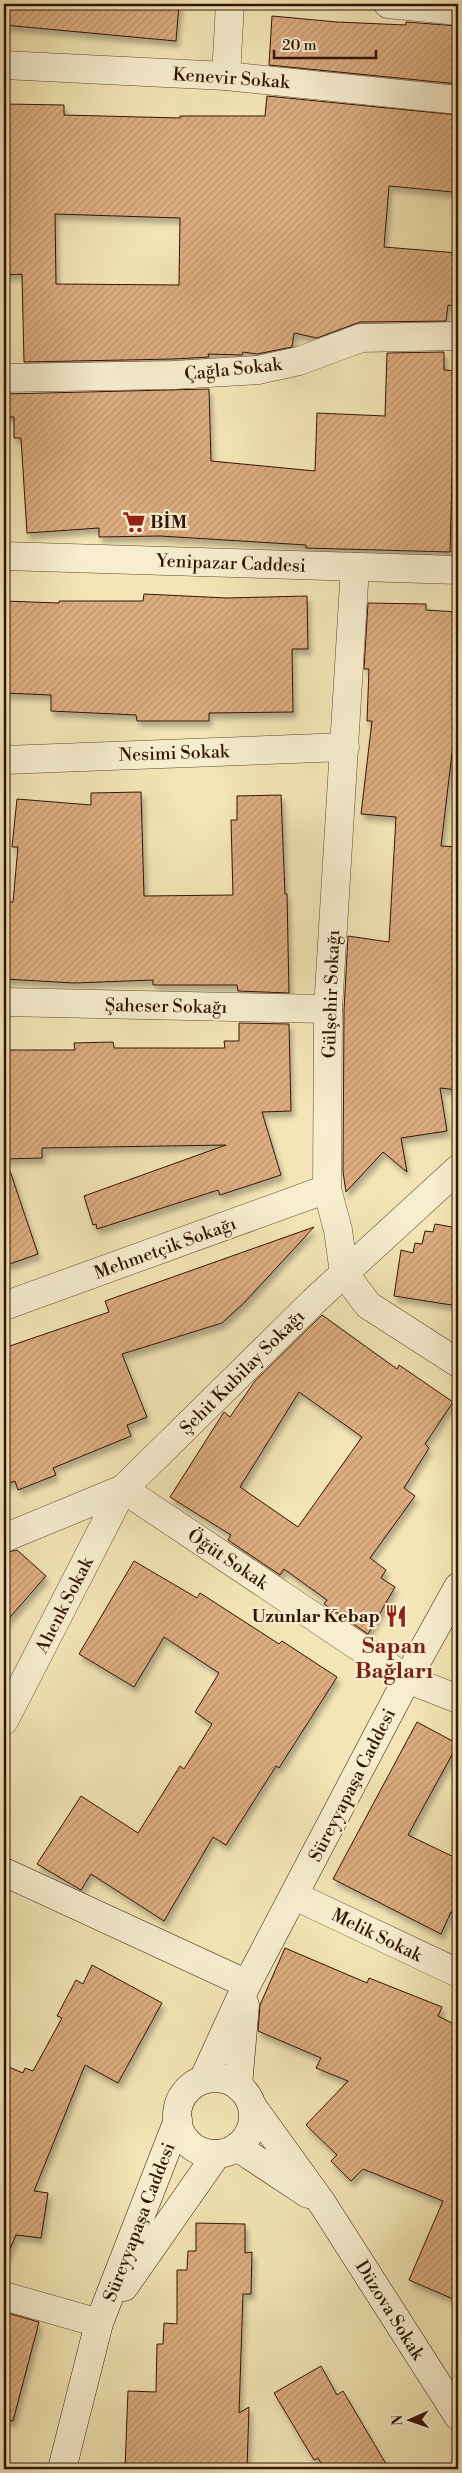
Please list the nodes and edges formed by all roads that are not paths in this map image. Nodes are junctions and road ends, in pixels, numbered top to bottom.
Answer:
1 (230, 4) edge
2 (388, 4) edge
3 (458, 11) edge
4 (4, 65) edge
5 (226, 76) junction
6 (458, 100) edge
7 (458, 336) edge
8 (4, 378) edge
9 (4, 556) edge
10 (355, 567) junction
11 (458, 570) edge
12 (345, 747) junction
13 (4, 760) edge
14 (4, 1002) edge
15 (328, 1009) junction
16 (458, 1169) edge
17 (327, 1189) junction
18 (344, 1273) junction
19 (4, 1306) edge
20 (458, 1363) edge
21 (123, 1489) junction
22 (4, 1538) edge
23 (458, 1587) edge
24 (407, 1679) junction
25 (458, 1699) edge
26 (4, 1721) edge
27 (4, 1872) edge
28 (295, 1896) junction
29 (458, 1973) edge
30 (247, 1984) junction
31 (203, 2080) junction
32 (245, 2096) junction
33 (178, 2120) junction
34 (227, 2151) junction
35 (322, 2203) junction
36 (4, 2296) edge
37 (99, 2323) junction
38 (458, 2416) edge
39 (62, 2469) edge

1 - 5 street
2 - 3 street
4 - 5 street, Kenevir Sokak
5 - 6 street, Kenevir Sokak
7 - 8 street, Çağla Sokak
9 - 10 street, Yenipazar Caddesi
10 - 11 street, Yenipazar Caddesi
10 - 12 street, Gülşehir Sokağı
12 - 13 street, Nesimi Sokak
12 - 15 street, Gülşehir Sokağı
14 - 15 street, Şaheser Sokağı
15 - 17 street, Gülşehir Sokağı
16 - 18 street, Şehit Kubilay Sokağı
17 - 18 street, Gülşehir Sokağı
17 - 19 street, Mehmetçik Sokağı
18 - 20 street, Gülşehir Sokağı
18 - 21 street, Şehit Kubilay Sokağı
21 - 22 street, Şehit Kubilay Sokağı
21 - 24 street, Öğüt Sokak
21 - 26 street, Ahenk Sokak
23 - 24 street, Süreyyapaşa Caddesi
24 - 25 street, Öğüt Sokak
24 - 28 street, Süreyyapaşa Caddesi
27 - 30 street
28 - 29 street, Melik Sokak
28 - 30 street, Süreyyapaşa Caddesi
30 - 31 street, Süreyyapaşa Caddesi
30 - 32 street, Süreyyapaşa Caddesi
31 - 32 street
31 - 33 street, Süreyyapaşa Caddesi
32 - 34 street, Süreyyapaşa Caddesi
32 - 35 street, Düzova Sokak
33 - 34 street, Süreyyapaşa Caddesi
33 - 37 street, Süreyyapaşa Caddesi
34 - 35 street
34 - 37 street, Süreyyapaşa Caddesi
35 - 38 street, Düzova Sokak
36 - 37 street
37 - 39 street, Süreyyapaşa Caddesi

